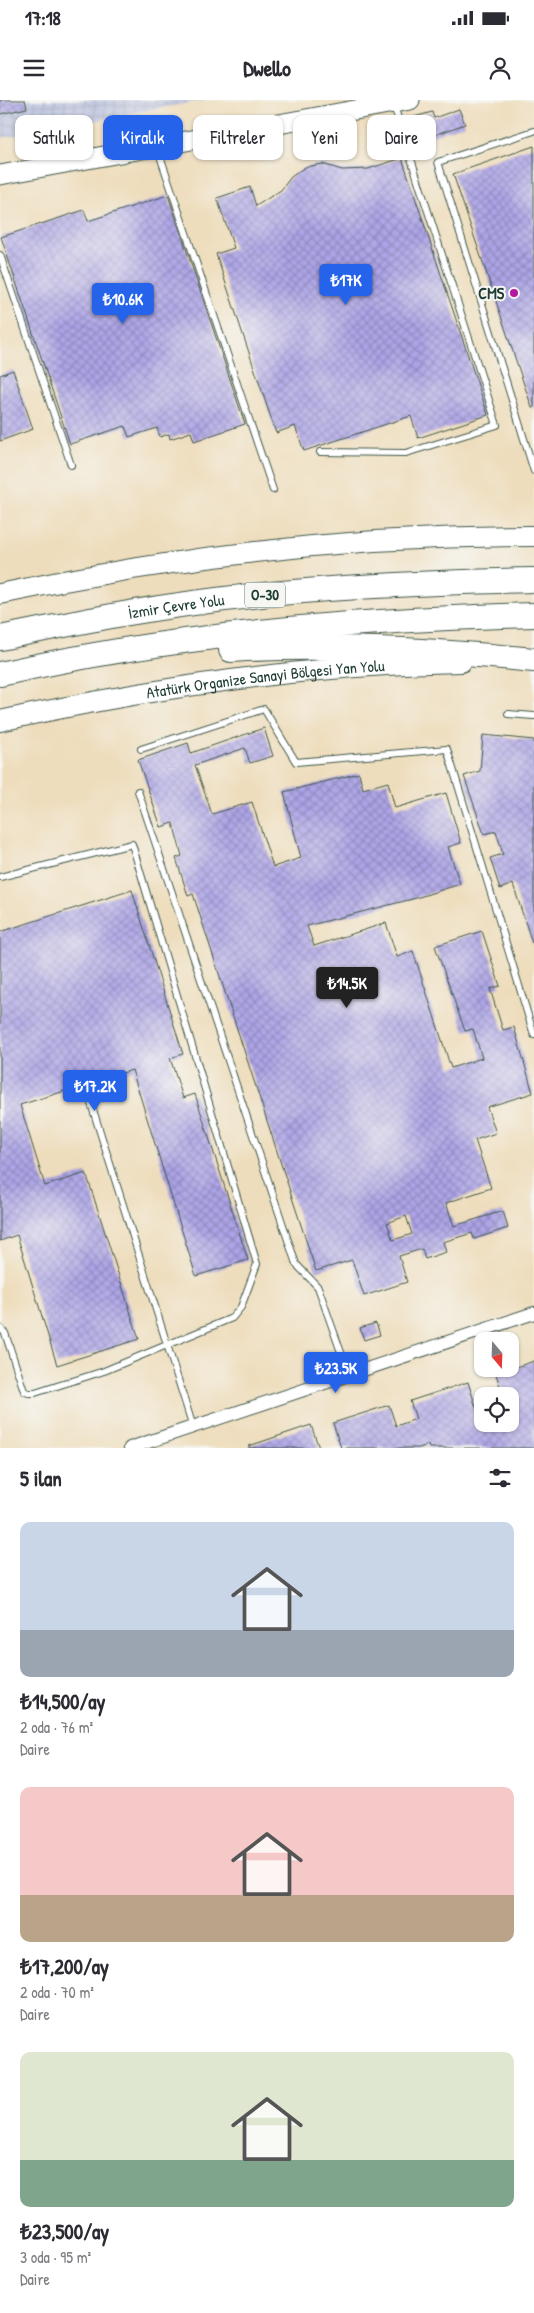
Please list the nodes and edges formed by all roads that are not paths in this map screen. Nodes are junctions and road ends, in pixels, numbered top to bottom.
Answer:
1 (342, 100) edge
2 (398, 101) edge
3 (534, 132) edge
4 (183, 141) edge
5 (103, 156) edge
6 (161, 160) edge
7 (0, 163) edge
8 (0, 175) edge
9 (0, 255) edge
10 (320, 452) dead end
11 (70, 465) dead end
12 (534, 470) edge
13 (273, 490) dead end
14 (534, 536) edge
15 (534, 580) edge
16 (0, 594) edge
17 (534, 615) edge
18 (0, 638) edge
19 (534, 661) edge
20 (54, 662) junction
21 (0, 674) edge
22 (508, 714) dead end
23 (534, 716) edge
24 (0, 721) edge
25 (141, 749) dead end
26 (138, 791) dead end
27 (0, 877) edge
28 (534, 1035) edge
29 (89, 1097) dead end
30 (534, 1313) edge
31 (0, 1328) edge
32 (167, 1345) junction
33 (349, 1375) junction
34 (193, 1427) junction
35 (130, 1448) edge

1 - 7 street
2 - 4 street
2 - 10 lane
3 - 12 lane
5 - 8 street
6 - 13 lane
9 - 11 lane
14 - 16 main road
15 - 18 highway, İzmir Çevre Yolu / O-30
17 - 20 highway, O-30
19 - 20 highway
19 - 24 main road, Atatürk Organize Sanayi Bölgesi Yan Yolu
20 - 21 highway, O-30
22 - 23 lane
25 - 28 lane
26 - 33 lane
27 - 32 lane
29 - 32 lane
30 - 33 street
31 - 32 lane
32 - 34 lane
33 - 34 street
34 - 35 street

